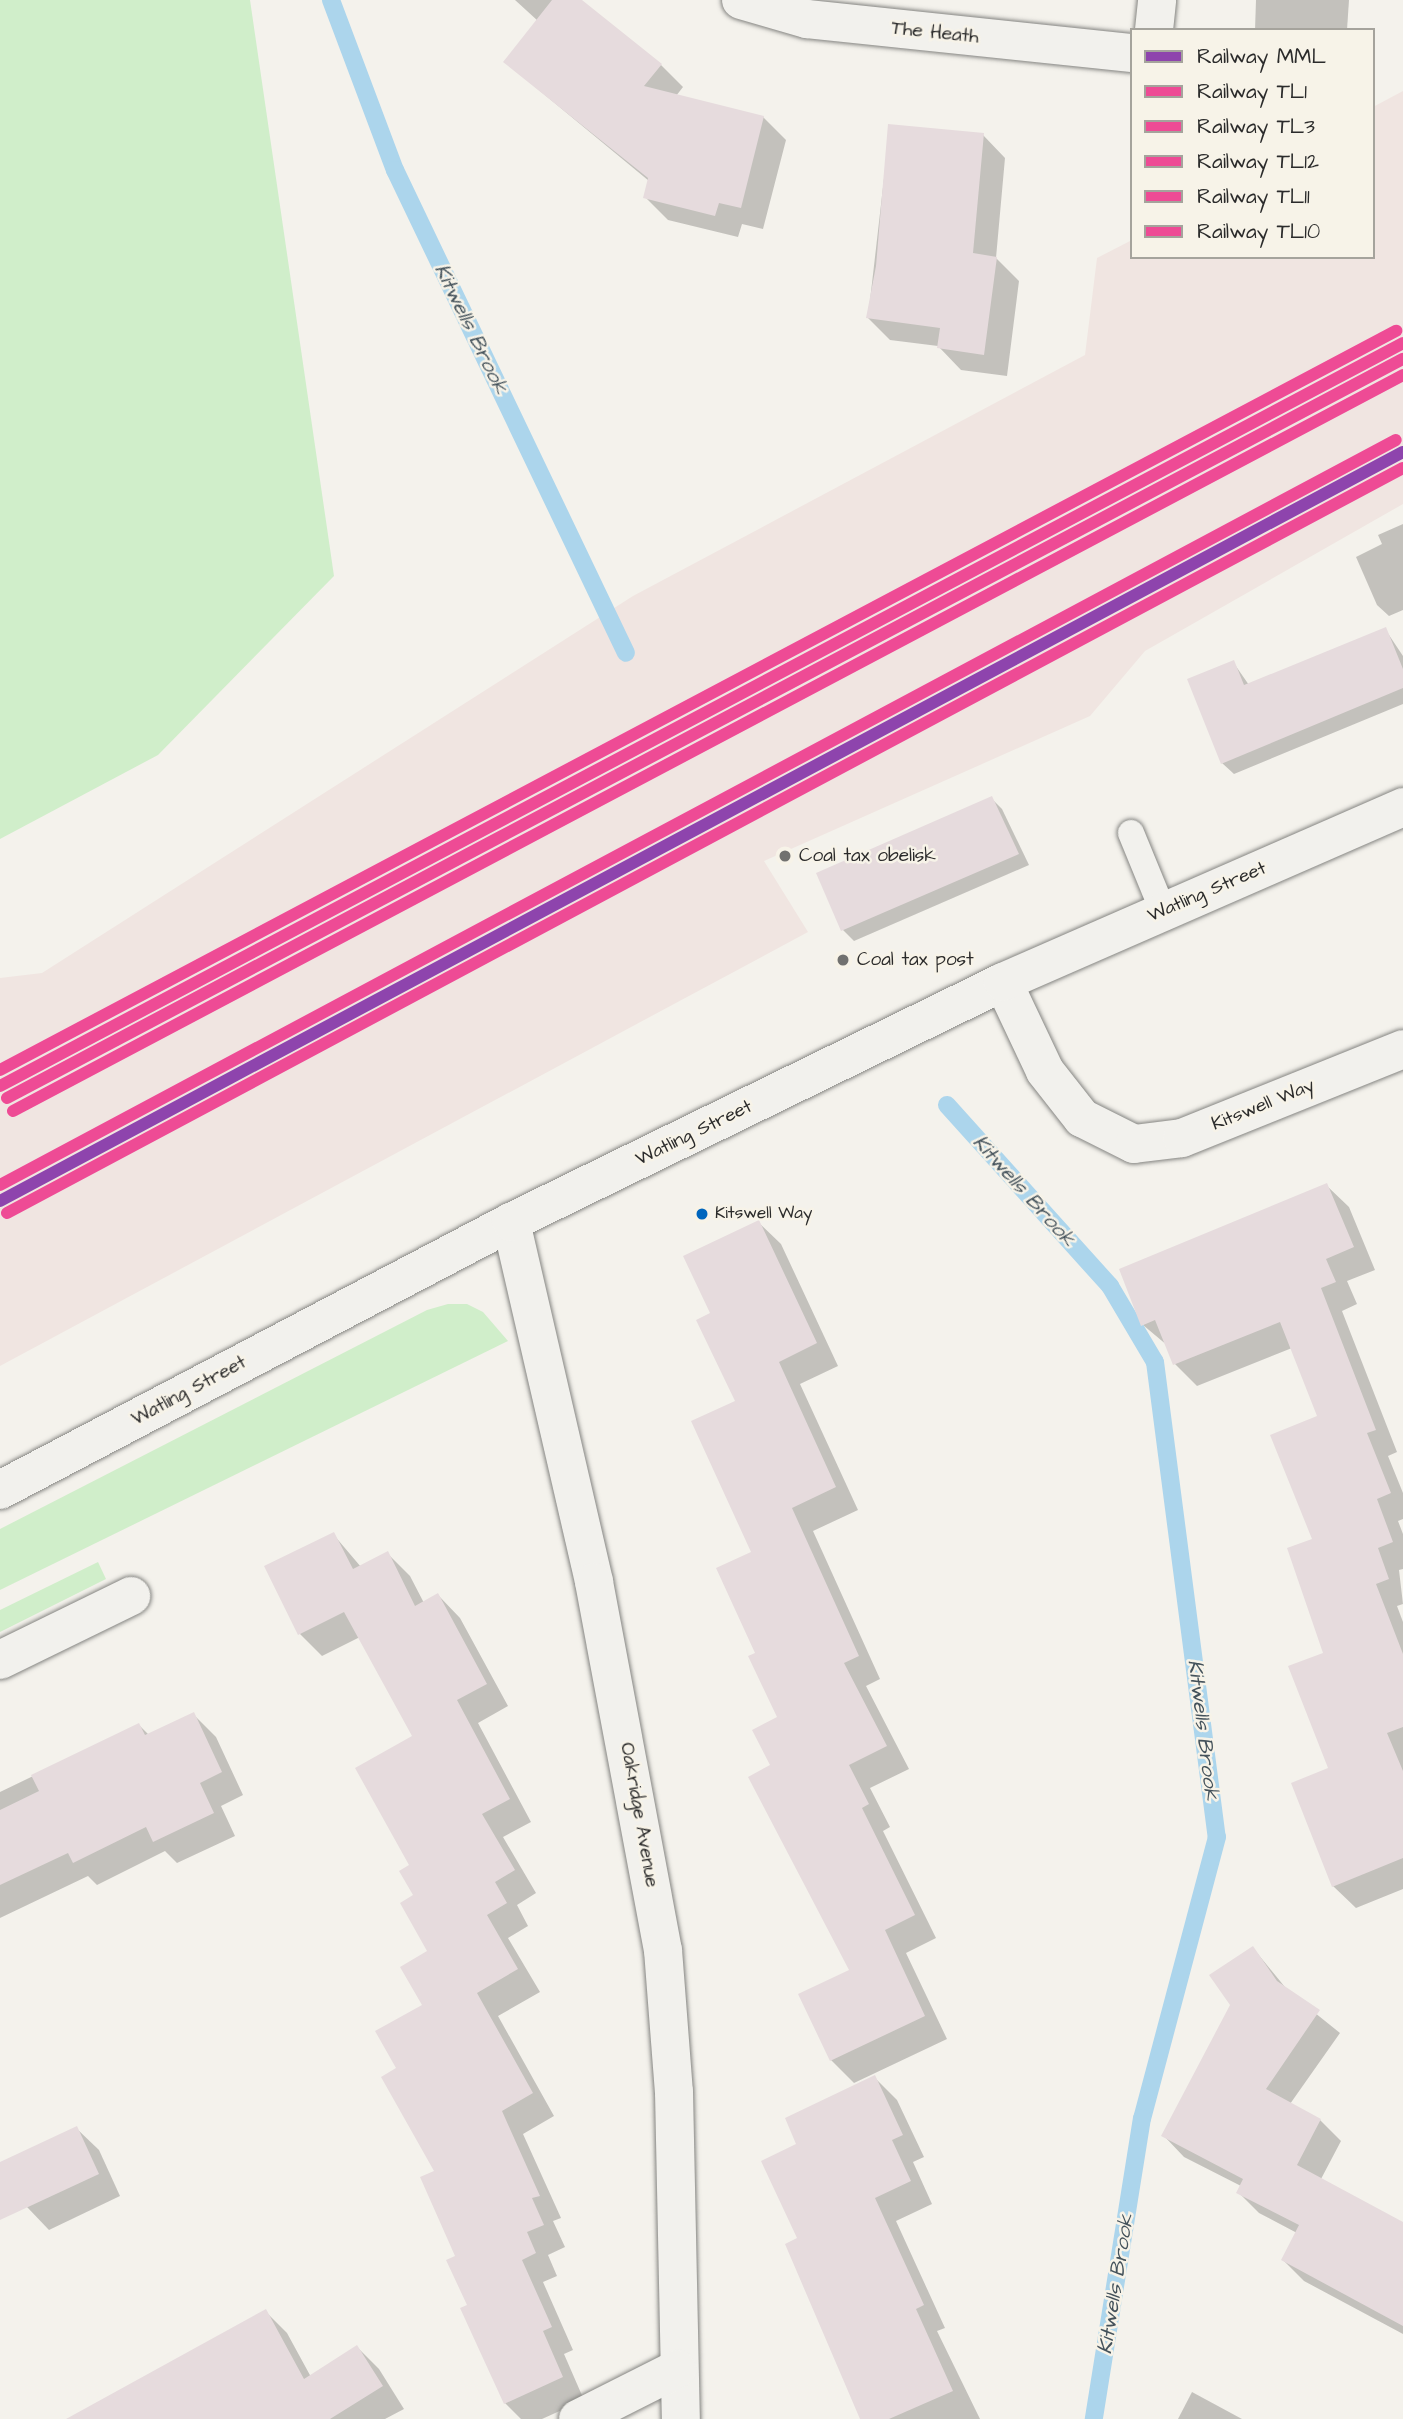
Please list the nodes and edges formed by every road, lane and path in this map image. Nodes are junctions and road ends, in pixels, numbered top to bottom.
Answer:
1 (741, 0) edge
2 (1157, 0) edge
3 (1154, 28) edge
4 (1130, 53) edge
5 (1403, 807) edge
6 (1131, 833) dead end
7 (1163, 911) junction
8 (1003, 982) junction
9 (1401, 1057) edge
10 (511, 1222) junction
11 (0, 1490) edge
12 (131, 1596) dead end
13 (0, 1660) edge
14 (677, 2369) junction
15 (578, 2419) edge
16 (681, 2419) edge

1 - 4 street, The Heath
2 - 3 street
5 - 7 street, Watling Street
6 - 7 lane
7 - 8 street, Watling Street
8 - 9 street, Kitswell Way
8 - 10 street, Watling Street
10 - 11 street, Watling Street
10 - 14 street, Oakridge Avenue
12 - 13 street
14 - 15 street
14 - 16 street, Oakridge Avenue

